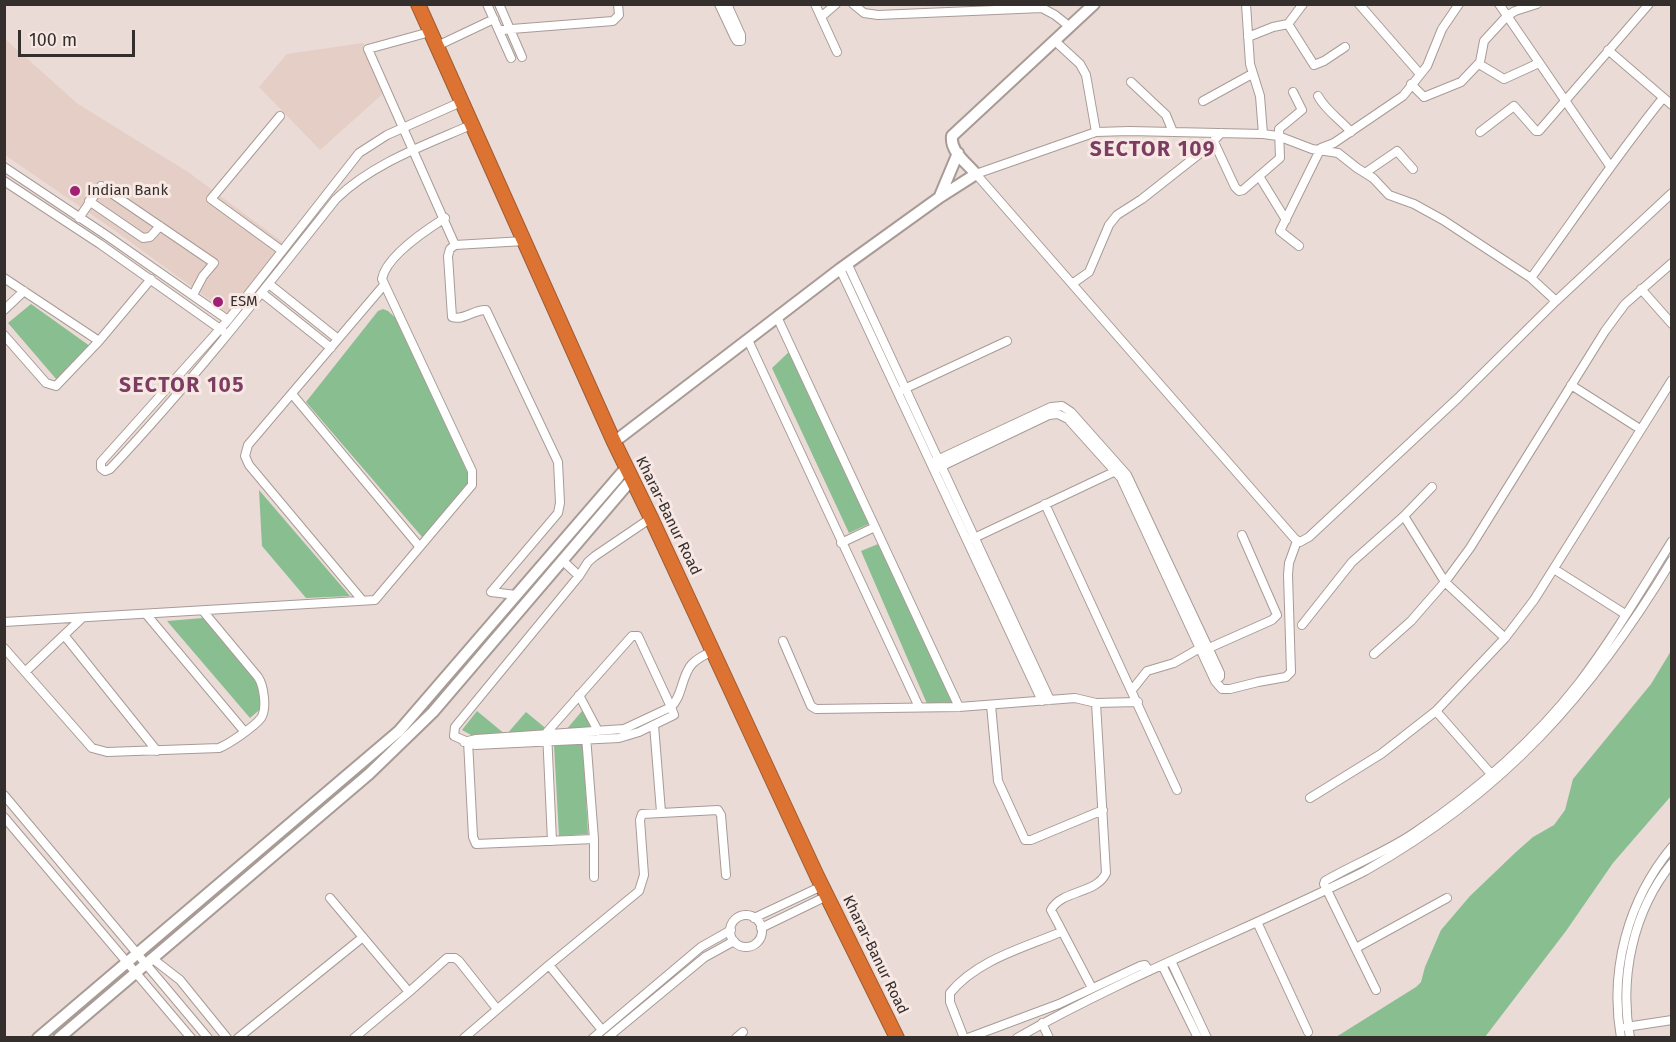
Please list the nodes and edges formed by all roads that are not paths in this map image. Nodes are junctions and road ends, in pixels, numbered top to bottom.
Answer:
1 (418, 4) edge
2 (488, 4) edge
3 (499, 4) edge
4 (618, 4) edge
5 (719, 4) edge
6 (727, 4) edge
7 (815, 4) edge
8 (836, 4) edge
9 (853, 4) edge
10 (1094, 4) edge
11 (1246, 4) edge
12 (1304, 4) edge
13 (1459, 4) edge
14 (1499, 4) edge
15 (1537, 4) edge
16 (1649, 4) edge
17 (1363, 6) edge
18 (1507, 16) junction
19 (821, 17) junction
20 (494, 19) junction
21 (1288, 24) junction
22 (1070, 27) junction
23 (510, 28) junction
24 (499, 30) junction
25 (430, 32) junction
26 (1248, 37) junction
27 (1055, 40) junction
28 (437, 46) junction
29 (1345, 47) dead end
30 (1608, 50) junction
31 (837, 52) dead end
32 (522, 57) dead end
33 (511, 58) dead end
34 (1539, 63) junction
35 (1479, 64) junction
36 (1252, 74) junction
37 (1420, 75) junction
38 (1131, 82) dead end
39 (1411, 84) junction
40 (1293, 92) dead end
41 (1318, 96) dead end
42 (1663, 98) junction
43 (1203, 101) dead end
44 (1564, 101) junction
45 (461, 102) junction
46 (1671, 105) edge
47 (280, 116) dead end
48 (471, 125) junction
49 (402, 128) junction
50 (1096, 132) junction
51 (1173, 132) junction
52 (1351, 132) junction
53 (1480, 132) dead end
54 (1221, 133) junction
55 (1263, 134) junction
56 (1278, 136) junction
57 (1214, 142) junction
58 (1318, 150) junction
59 (413, 151) junction
60 (958, 153) junction
61 (1610, 166) junction
62 (4, 167) edge
63 (1413, 169) dead end
64 (1365, 173) junction
65 (976, 174) junction
66 (1259, 176) junction
67 (4, 181) edge
68 (1671, 193) edge
69 (940, 197) junction
70 (89, 201) junction
71 (79, 218) junction
72 (445, 218) junction
73 (1286, 220) junction
74 (160, 226) junction
75 (524, 241) junction
76 (455, 245) junction
77 (1299, 246) dead end
78 (281, 250) junction
79 (1671, 263) edge
80 (844, 267) junction
81 (4, 278) edge
82 (1531, 278) junction
83 (151, 279) junction
84 (269, 284) junction
85 (1072, 284) junction
86 (384, 285) junction
87 (1641, 289) junction
88 (24, 291) junction
89 (261, 293) junction
90 (193, 295) junction
91 (1556, 301) junction
92 (4, 310) edge
93 (778, 319) junction
94 (228, 320) junction
95 (1671, 324) edge
96 (221, 329) junction
97 (4, 334) edge
98 (228, 335) junction
99 (339, 339) junction
100 (748, 340) junction
101 (99, 341) junction
102 (1007, 341) dead end
103 (331, 348) junction
104 (1671, 380) edge
105 (1571, 385) junction
106 (901, 390) junction
107 (292, 394) junction
108 (155, 404) junction
109 (164, 412) junction
110 (1640, 429) junction
111 (614, 442) junction
112 (936, 465) junction
113 (1119, 470) junction
114 (629, 474) junction
115 (1432, 487) dead end
116 (1045, 504) junction
117 (1404, 516) junction
118 (651, 518) junction
119 (875, 526) junction
120 (1242, 536) dead end
121 (971, 539) junction
122 (1297, 541) junction
123 (1671, 541) edge
124 (842, 543) junction
125 (419, 546) junction
126 (562, 560) junction
127 (1671, 560) edge
128 (1554, 569) junction
129 (579, 576) junction
130 (1445, 582) junction
131 (516, 596) junction
132 (363, 600) junction
133 (203, 610) junction
134 (146, 614) junction
135 (1625, 614) junction
136 (82, 618) junction
137 (4, 622) edge
138 (1302, 625) dead end
139 (64, 635) junction
140 (1505, 638) junction
141 (783, 641) dead end
142 (4, 648) edge
143 (1200, 648) junction
144 (1209, 648) junction
145 (713, 651) junction
146 (1374, 654) dead end
147 (25, 672) junction
148 (1215, 681) junction
149 (1132, 690) junction
150 (579, 695) junction
151 (1046, 700) junction
152 (1138, 702) junction
153 (1096, 704) junction
154 (991, 705) junction
155 (671, 707) junction
156 (919, 707) junction
157 (959, 707) junction
158 (1436, 711) junction
159 (654, 726) junction
160 (244, 731) junction
161 (598, 731) junction
162 (586, 736) junction
163 (547, 738) junction
164 (467, 742) junction
165 (157, 751) junction
166 (1493, 777) junction
167 (1177, 790) dead end
168 (4, 795) edge
169 (1310, 798) dead end
170 (1103, 810) junction
171 (661, 812) junction
172 (4, 817) edge
173 (594, 839) junction
174 (552, 841) junction
175 (1671, 847) edge
176 (1671, 863) edge
177 (726, 875) dead end
178 (594, 877) dead end
179 (1328, 890) junction
180 (824, 891) junction
181 (330, 898) dead end
182 (1447, 898) dead end
183 (754, 918) junction
184 (1257, 922) junction
185 (761, 928) junction
186 (730, 930) junction
187 (1061, 932) junction
188 (363, 937) junction
189 (734, 941) junction
190 (1356, 948) junction
191 (139, 953) junction
192 (150, 961) junction
193 (1172, 961) junction
194 (128, 962) junction
195 (549, 965) junction
196 (1162, 965) junction
197 (1149, 971) junction
198 (137, 972) junction
199 (1092, 988) junction
200 (1376, 990) dead end
201 (409, 992) junction
202 (497, 1009) junction
203 (1671, 1020) edge
204 (1042, 1023) junction
205 (1624, 1028) junction
206 (602, 1030) junction
207 (1308, 1032) dead end
208 (38, 1038) edge
209 (59, 1038) edge
210 (191, 1038) edge
211 (208, 1038) edge
212 (226, 1038) edge
213 (238, 1038) edge
214 (354, 1038) edge
215 (464, 1038) edge
216 (593, 1038) edge
217 (607, 1038) edge
218 (897, 1038) edge
219 (966, 1038) edge
220 (1017, 1038) edge
221 (1048, 1038) edge
222 (1198, 1038) edge
223 (1207, 1038) edge
224 (1621, 1038) edge
225 (1630, 1038) edge

1 - 25 highway, Kharar-Banur Road
2 - 20 street
3 - 23 street
4 - 23 street
5 - 6 street
7 - 19 street
8 - 19 street
9 - 22 street
10 - 22 main road
11 - 26 street
12 - 21 street
13 - 37 street
14 - 18 street
15 - 18 street
16 - 30 street
17 - 37 street
18 - 34 street
18 - 35 street
19 - 31 street
20 - 24 street
20 - 28 street
21 - 26 street
21 - 29 street
22 - 27 main road
23 - 24 street
23 - 32 street
24 - 33 street
25 - 28 highway, Kharar-Banur Road
25 - 49 street
26 - 36 street
27 - 50 street
27 - 60 main road
28 - 45 highway, Kharar-Banur Road
30 - 42 street
30 - 44 street
34 - 35 street
34 - 44 street
35 - 39 street
36 - 43 street
36 - 55 street
37 - 39 street
38 - 51 street
39 - 52 street
40 - 56 street
41 - 52 street
42 - 46 street
42 - 61 street
44 - 53 street
44 - 61 street
45 - 48 highway, Kharar-Banur Road
45 - 49 street
47 - 78 street
48 - 59 street
48 - 75 highway, Kharar-Banur Road
49 - 59 street
49 - 78 street
50 - 51 street
50 - 65 street
51 - 54 street
52 - 58 street
54 - 55 street
54 - 57 street
55 - 56 street
56 - 58 street
56 - 66 street
57 - 66 street
57 - 85 street
58 - 64 street
58 - 73 street
59 - 72 street
59 - 84 street
60 - 65 main road
60 - 69 main road
61 - 82 street
62 - 71 street
63 - 64 street
64 - 82 street
65 - 69 main road
65 - 85 street
66 - 73 street
67 - 83 street
68 - 91 street
69 - 80 main road
70 - 71 street
70 - 74 street
70 - 74 street
71 - 90 street
72 - 76 street
72 - 86 street
73 - 77 street
74 - 90 street
75 - 76 street
75 - 111 highway, Kharar-Banur Road
76 - 131 street
78 - 94 street
79 - 87 street
80 - 93 main road
80 - 106 street
81 - 88 street
82 - 91 street
83 - 96 street
83 - 101 street
84 - 89 street
84 - 99 street
85 - 122 street
86 - 99 street
86 - 125 street
87 - 95 street
87 - 105 street
88 - 92 street
88 - 101 street
89 - 98 street
89 - 103 street
90 - 94 street
91 - 122 street
93 - 100 main road
93 - 119 street
94 - 96 street
96 - 98 street
96 - 108 street
97 - 101 street
98 - 109 street
99 - 103 street
100 - 111 main road
100 - 124 street
102 - 106 street
103 - 107 street
104 - 110 street
105 - 110 street
105 - 130 street
106 - 112 street
107 - 125 street
107 - 132 street
108 - 109 street
108 - 109 street
110 - 128 street
111 - 114 highway, Kharar-Banur Road
112 - 113 street
112 - 121 street
113 - 116 street
113 - 143 street
113 - 144 street
114 - 118 highway, Kharar-Banur Road
114 - 126 main road
114 - 131 main road
115 - 117 street
116 - 121 street
116 - 149 street
117 - 130 street
117 - 138 street
118 - 129 street
118 - 145 highway, Kharar-Banur Road
119 - 124 street
119 - 157 street
120 - 144 street
121 - 151 street
122 - 148 street
123 - 135 street
124 - 156 street
125 - 132 street
126 - 129 street
126 - 192 main road
127 - 166 street
128 - 135 street
128 - 140 street
129 - 164 street
130 - 140 street
130 - 146 street
131 - 191 main road
132 - 133 street
133 - 134 street
133 - 160 street
134 - 136 street
134 - 160 street
135 - 166 street
136 - 137 street
136 - 139 street
139 - 147 street
139 - 165 street
140 - 158 street
141 - 156 street
142 - 147 street
143 - 148 street
143 - 149 street
144 - 148 street
145 - 155 street
145 - 180 highway, Kharar-Banur Road
147 - 165 street
149 - 152 street
150 - 155 street
150 - 161 street
150 - 163 street
151 - 153 street
151 - 154 street
152 - 153 street
152 - 167 street
153 - 170 street
154 - 157 street
154 - 170 street
155 - 159 street
155 - 161 street
156 - 157 street
158 - 166 street
158 - 169 street
159 - 162 street
159 - 171 street
160 - 165 street
161 - 162 street
162 - 163 street
162 - 173 street
163 - 164 street
163 - 174 street
164 - 174 street
166 - 179 street
168 - 191 street
170 - 187 street
171 - 177 street
171 - 195 street
172 - 194 street
173 - 174 street
173 - 178 street
175 - 205 street
176 - 205 street
179 - 184 street
179 - 190 street
180 - 183 street
180 - 185 street
180 - 218 highway, Kharar-Banur Road
181 - 188 street
182 - 190 street
183 - 185 street
183 - 186 street
184 - 193 street
184 - 207 street
185 - 189 street
186 - 189 street
186 - 206 street
187 - 199 street
187 - 219 street
188 - 201 street
188 - 213 street
189 - 217 street
190 - 200 street
191 - 192 street
191 - 194 main road
192 - 198 main road
192 - 211 street
192 - 212 street
193 - 196 street
193 - 223 street
194 - 198 street
194 - 208 main road
195 - 202 street
195 - 206 street
196 - 197 street
196 - 222 street
197 - 199 street
197 - 204 street
198 - 209 main road
198 - 210 street
199 - 219 street
201 - 202 street
201 - 214 street
202 - 215 street
203 - 205 street
204 - 220 street
204 - 221 street
205 - 224 street
205 - 225 street
206 - 216 street

